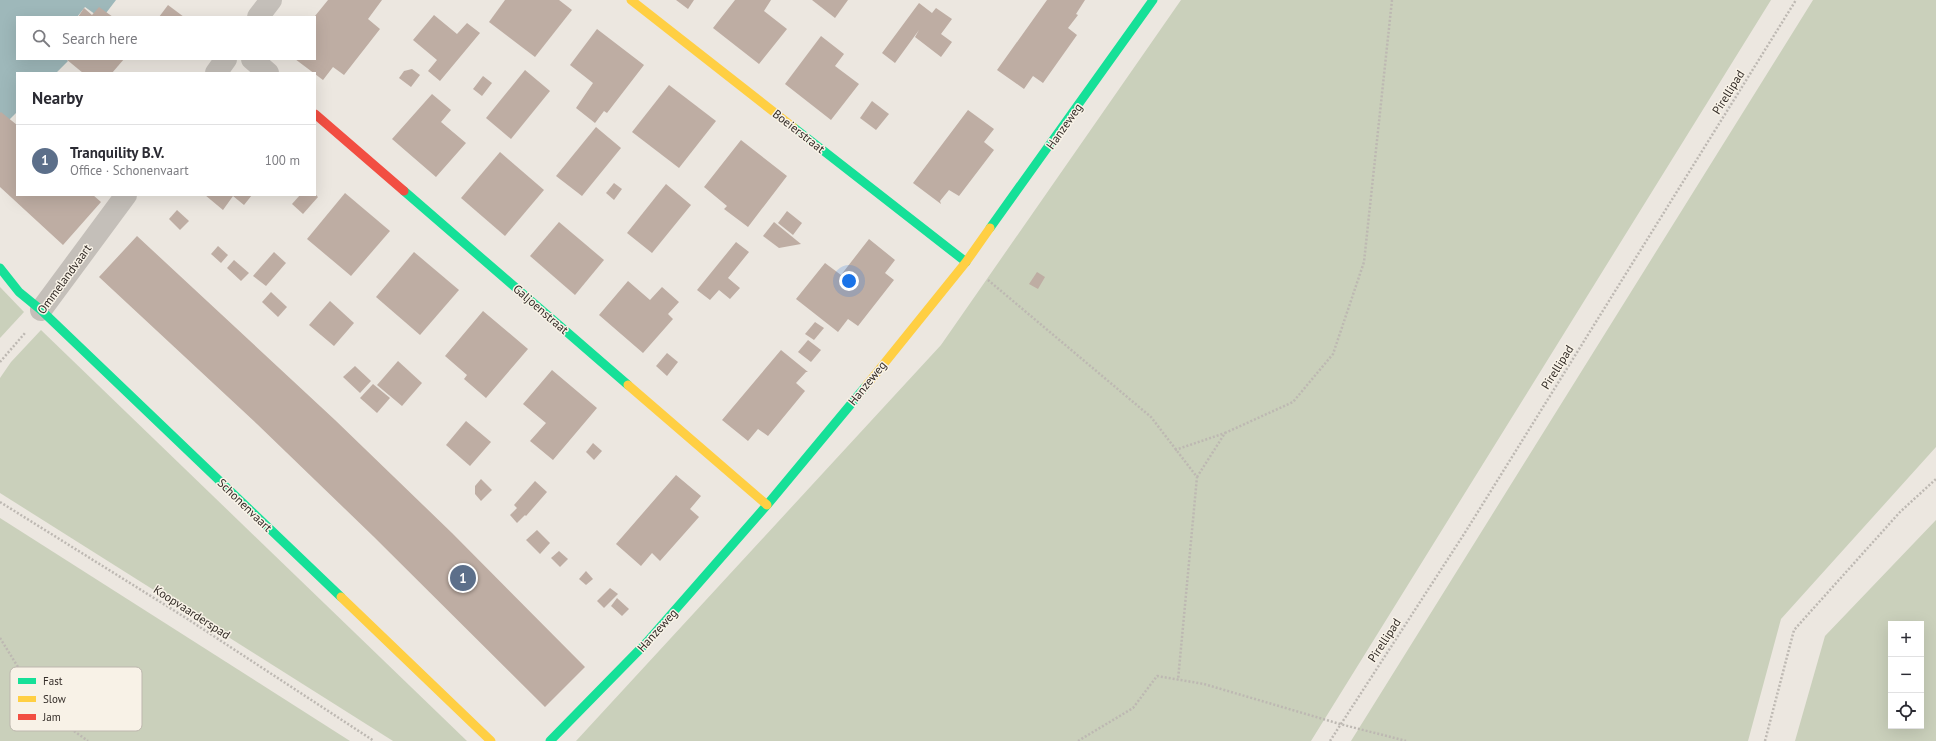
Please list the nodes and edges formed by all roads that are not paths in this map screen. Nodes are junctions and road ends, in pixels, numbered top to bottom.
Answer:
1 (271, 0) edge
2 (631, 0) edge
3 (1145, 3) edge
4 (259, 16) edge
5 (225, 60) edge
6 (253, 60) edge
7 (217, 72) edge
8 (267, 72) edge
9 (316, 115) edge
10 (125, 196) edge
11 (966, 262) junction
12 (0, 268) edge
13 (41, 310) junction
14 (767, 505) junction
15 (491, 741) edge
16 (550, 741) edge

1 - 4 street
2 - 11 street, Boeierstraat
3 - 11 street, Hanzeweg
5 - 7 street
6 - 8 street
9 - 14 street, Galjoenstraat
10 - 13 street, Ommelandvaart
11 - 14 street, Hanzeweg
12 - 13 street, Schonenvaart
13 - 15 street, Schonenvaart
14 - 16 street, Hanzeweg

